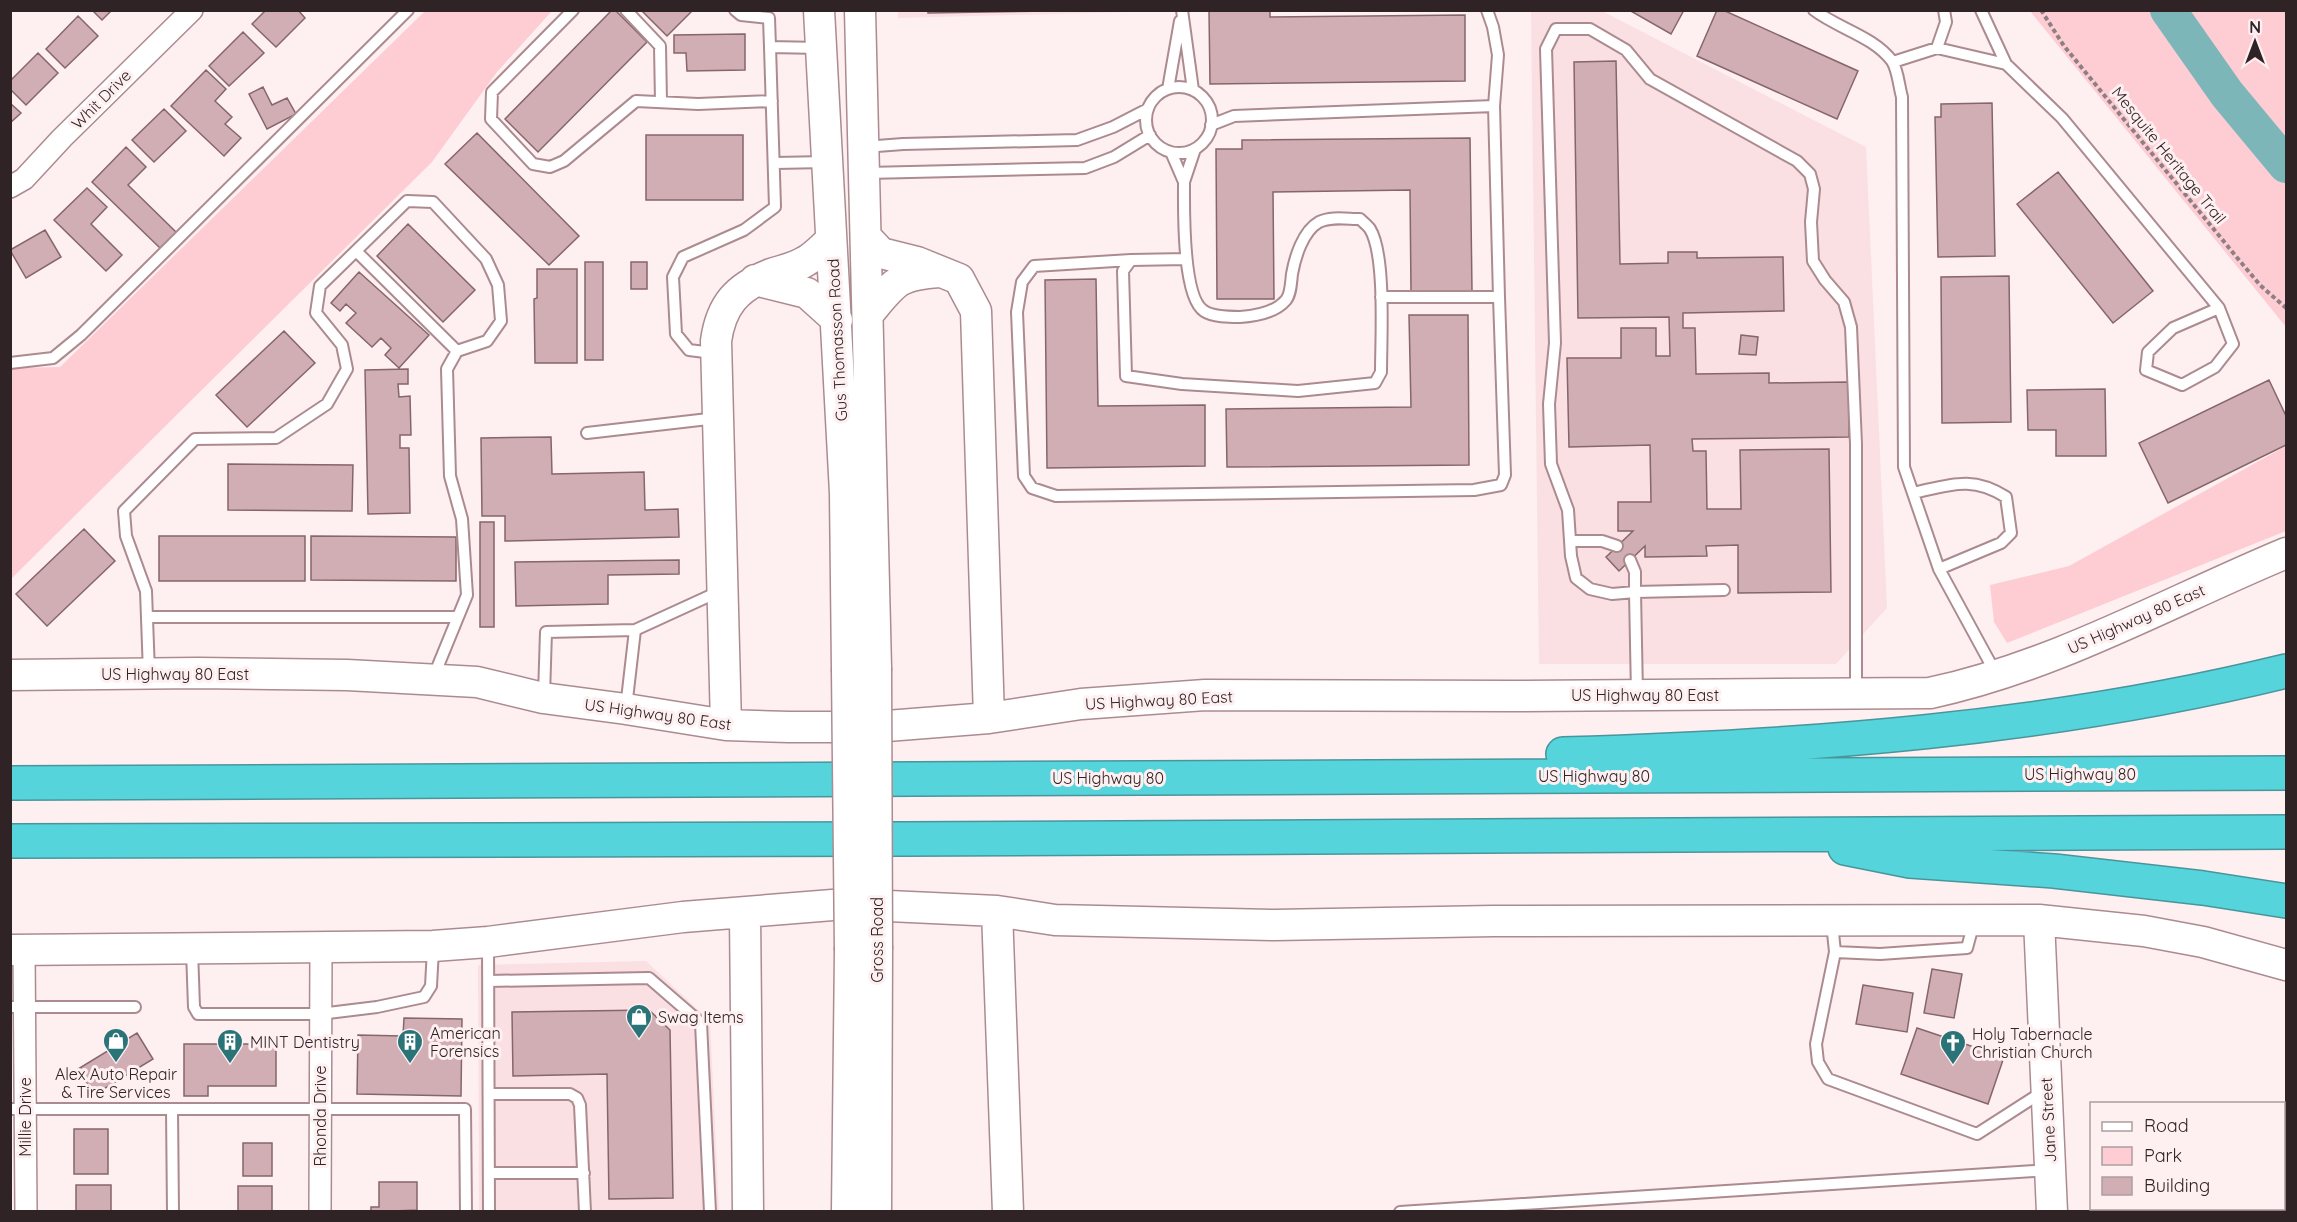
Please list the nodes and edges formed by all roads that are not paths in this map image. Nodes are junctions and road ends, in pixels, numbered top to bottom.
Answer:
1 (192, 10) edge
2 (408, 10) edge
3 (573, 10) edge
4 (626, 10) edge
5 (735, 10) edge
6 (819, 10) edge
7 (860, 10) edge
8 (1486, 10) edge
9 (1814, 10) edge
10 (1944, 10) edge
11 (1981, 10) edge
12 (1182, 11) edge
13 (770, 46) junction
14 (820, 48) junction
15 (1937, 48) junction
16 (1893, 62) junction
17 (2006, 64) junction
18 (1168, 89) junction
19 (1193, 90) junction
20 (772, 101) junction
21 (662, 102) junction
22 (1494, 106) junction
23 (1210, 108) junction
24 (1148, 109) junction
25 (1234, 116) junction
26 (1211, 125) junction
27 (1150, 135) junction
28 (1195, 149) junction
29 (1171, 152) junction
30 (863, 160) junction
31 (826, 162) junction
32 (776, 163) junction
33 (1184, 182) junction
34 (10, 187) edge
35 (867, 238) junction
36 (831, 240) junction
37 (356, 250) junction
38 (1131, 260) junction
39 (1186, 260) junction
40 (942, 271) junction
41 (755, 280) junction
42 (1381, 297) junction
43 (1499, 297) junction
44 (2219, 308) junction
45 (869, 313) junction
46 (837, 320) junction
47 (457, 351) junction
48 (716, 354) junction
49 (10, 363) edge
50 (718, 418) junction
51 (588, 433) dead end
52 (1913, 493) junction
53 (1570, 541) junction
54 (1617, 546) dead end
55 (2286, 553) edge
56 (1630, 560) dead end
57 (1939, 569) junction
58 (723, 590) junction
59 (1724, 590) dead end
60 (1635, 592) junction
61 (147, 617) junction
62 (458, 617) junction
63 (635, 630) junction
64 (862, 668) junction
65 (2286, 671) edge
66 (149, 673) junction
67 (10, 675) edge
68 (1997, 676) junction
69 (433, 679) junction
70 (1857, 694) junction
71 (1637, 695) junction
72 (543, 698) junction
73 (626, 709) junction
74 (989, 718) junction
75 (726, 725) junction
76 (2284, 772) edge
77 (1391, 777) junction
78 (10, 783) edge
79 (2286, 832) edge
80 (1773, 834) junction
81 (10, 841) edge
82 (2286, 901) edge
83 (997, 911) junction
84 (746, 914) junction
85 (1832, 920) junction
86 (1975, 920) junction
87 (2039, 920) junction
88 (488, 942) junction
89 (433, 946) junction
90 (321, 948) junction
91 (192, 949) junction
92 (864, 949) junction
93 (17, 950) edge
94 (1835, 952) junction
95 (2286, 965) edge
96 (489, 981) junction
97 (17, 1007) edge
98 (135, 1007) dead end
99 (320, 1014) junction
100 (2047, 1089) junction
101 (489, 1094) junction
102 (18, 1109) edge
103 (172, 1109) junction
104 (320, 1109) junction
105 (2050, 1170) junction
106 (489, 1173) junction
107 (584, 1173) junction
108 (26, 1212) edge
109 (172, 1212) edge
110 (320, 1212) edge
111 (466, 1212) edge
112 (489, 1212) edge
113 (585, 1212) edge
114 (710, 1212) edge
115 (748, 1212) edge
116 (847, 1212) edge
117 (876, 1212) edge
118 (1008, 1212) edge
119 (1400, 1212) edge
120 (2052, 1212) edge

1 - 34 street, Whit Drive
2 - 49 lane
3 - 21 lane
4 - 21 lane
5 - 13 lane
6 - 14 main road, Gus Thomasson Road
7 - 30 main road, Gus Thomasson Road
8 - 22 lane
9 - 16 lane
10 - 15 lane
11 - 17 lane
12 - 18 lane
12 - 19 lane
13 - 14 lane
13 - 20 lane
14 - 31 main road, Gus Thomasson Road
15 - 16 lane
15 - 17 lane
16 - 52 lane
17 - 44 lane
18 - 19 lane
18 - 24 lane
19 - 23 lane
20 - 21 lane
20 - 32 lane
22 - 25 lane
22 - 43 lane
23 - 25 lane
23 - 26 lane
24 - 27 lane
24 - 30 lane
25 - 26 lane
26 - 28 lane
27 - 29 lane
27 - 30 lane
28 - 29 lane
28 - 33 lane
29 - 33 lane
30 - 31 main road
30 - 35 main road, Gus Thomasson Road
31 - 32 lane
31 - 36 main road, Gus Thomasson Road
32 - 48 lane
33 - 39 lane
35 - 40 main road
35 - 45 main road, Gus Thomasson Road
36 - 41 main road
36 - 46 main road, Gus Thomasson Road
37 - 47 lane
37 - 47 lane
37 - 61 lane
38 - 39 lane
38 - 42 lane
38 - 43 lane
39 - 42 lane
40 - 45 main road
40 - 74 main road
41 - 46 main road
41 - 48 main road
42 - 43 lane
44 - 44 lane
45 - 64 main road, Gus Thomasson Road
46 - 64 main road, Gus Thomasson Road
47 - 62 lane
48 - 50 main road
50 - 51 lane
50 - 58 main road
52 - 57 lane
52 - 57 lane
53 - 54 lane
53 - 60 lane
53 - 70 lane
55 - 68 main road, US Highway 80 East
56 - 60 lane
57 - 68 lane
58 - 63 lane
58 - 75 main road
59 - 60 lane
60 - 71 lane
61 - 62 lane
61 - 66 lane
62 - 69 lane
63 - 72 lane
63 - 73 lane
64 - 92 main road, Gross Road, bridge
65 - 77 highway
66 - 67 main road, US Highway 80 East
66 - 69 main road, US Highway 80 East
68 - 70 main road, US Highway 80 East
69 - 72 main road, US Highway 80 East
70 - 71 main road, US Highway 80 East
71 - 74 main road, US Highway 80 East
72 - 73 main road, US Highway 80 East
73 - 75 main road, US Highway 80 East
74 - 75 main road, US Highway 80 East
76 - 77 highway, US Highway 80
77 - 78 highway, US Highway 80
79 - 80 highway
80 - 81 highway
80 - 82 highway
83 - 84 main road
83 - 85 main road
83 - 118 main road
84 - 88 main road
84 - 115 main road
85 - 86 main road
85 - 94 lane
86 - 87 main road
86 - 94 lane
87 - 95 main road
87 - 100 main road, Jane Street
88 - 89 main road
88 - 96 lane
89 - 90 main road
89 - 99 lane
90 - 91 main road
90 - 99 street, Rhonda Drive
91 - 93 main road
91 - 99 lane
92 - 116 main road, Gross Road
92 - 117 main road, Gross Road
93 - 97 street, Millie Drive
94 - 100 lane
96 - 101 lane
96 - 114 lane
97 - 98 lane
97 - 102 street, Millie Drive
99 - 104 street, Rhonda Drive
100 - 105 main road, Jane Street
101 - 106 lane
101 - 107 lane
102 - 103 lane
102 - 108 street, Millie Drive
103 - 104 lane
103 - 109 lane
104 - 110 street, Rhonda Drive
104 - 111 lane
105 - 119 lane
105 - 120 main road, Jane Street
106 - 107 lane
106 - 112 lane
107 - 113 lane

